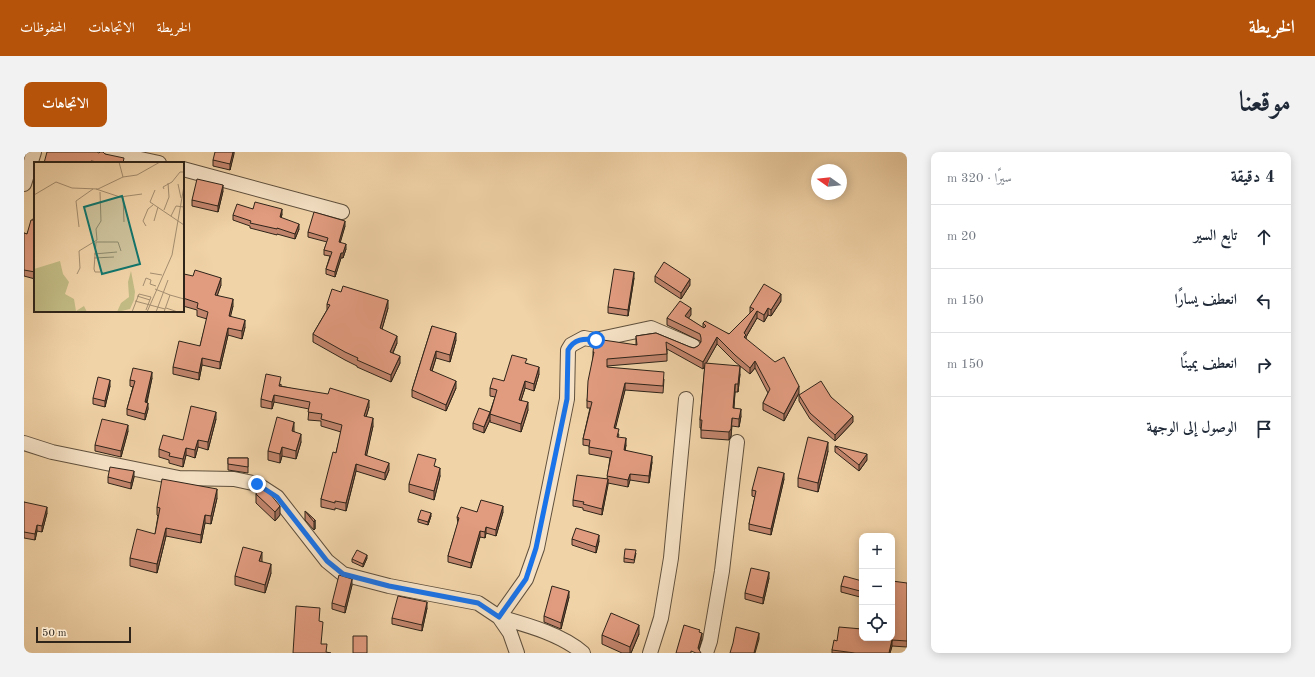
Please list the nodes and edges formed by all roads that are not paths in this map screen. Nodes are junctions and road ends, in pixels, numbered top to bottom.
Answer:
1 (34, 152) edge
2 (107, 152) edge
3 (154, 162) edge
4 (184, 169) edge
5 (24, 184) edge
6 (342, 212) dead end
7 (693, 346) edge
8 (686, 399) dead end
9 (24, 442) edge
10 (737, 442) dead end
11 (499, 617) junction
12 (517, 653) edge
13 (583, 653) edge
14 (650, 653) edge
15 (706, 653) edge

1 - 5 street
2 - 3 street
4 - 6 street
7 - 11 street
8 - 14 street
9 - 11 street
10 - 15 street
11 - 12 street
11 - 13 street

